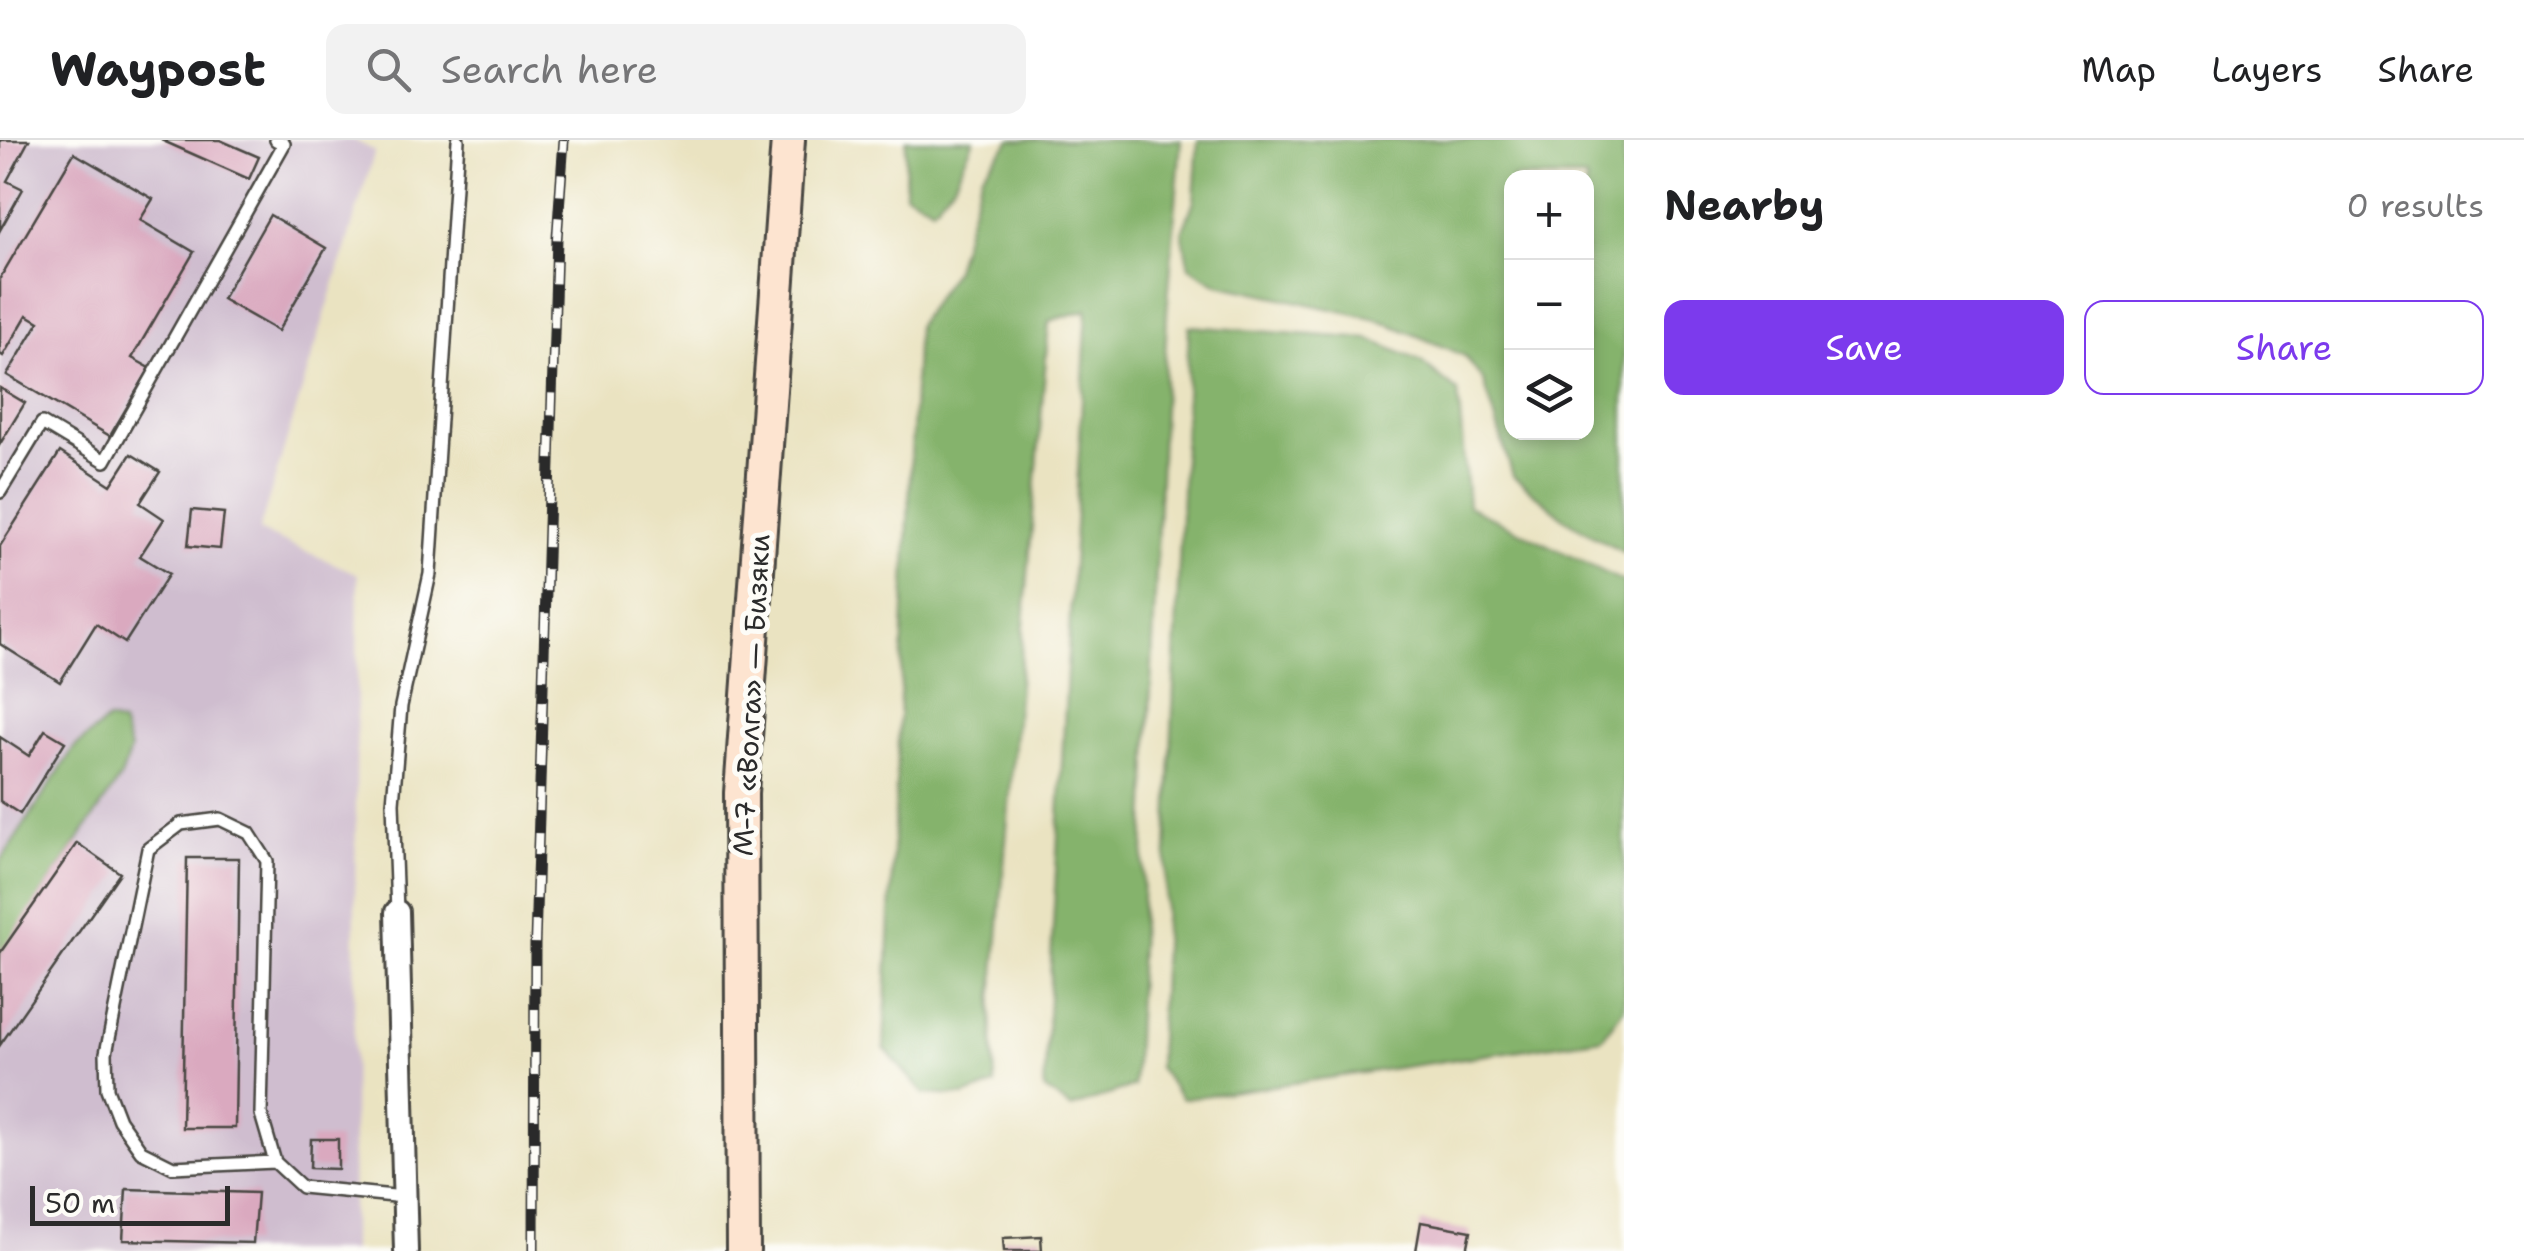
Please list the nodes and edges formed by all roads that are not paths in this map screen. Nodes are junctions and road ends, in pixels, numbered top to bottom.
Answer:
1 (276, 140) edge
2 (458, 140) edge
3 (788, 140) edge
4 (0, 492) edge
5 (397, 912) joint
6 (276, 1162) junction
7 (404, 1197) junction
8 (406, 1251) edge
9 (743, 1251) edge

1 - 4 lane
2 - 5 lane
3 - 9 main road, М-7 «Волга» — Бизяки
5 - 7 street
6 - 6 lane
6 - 7 lane
7 - 8 street

